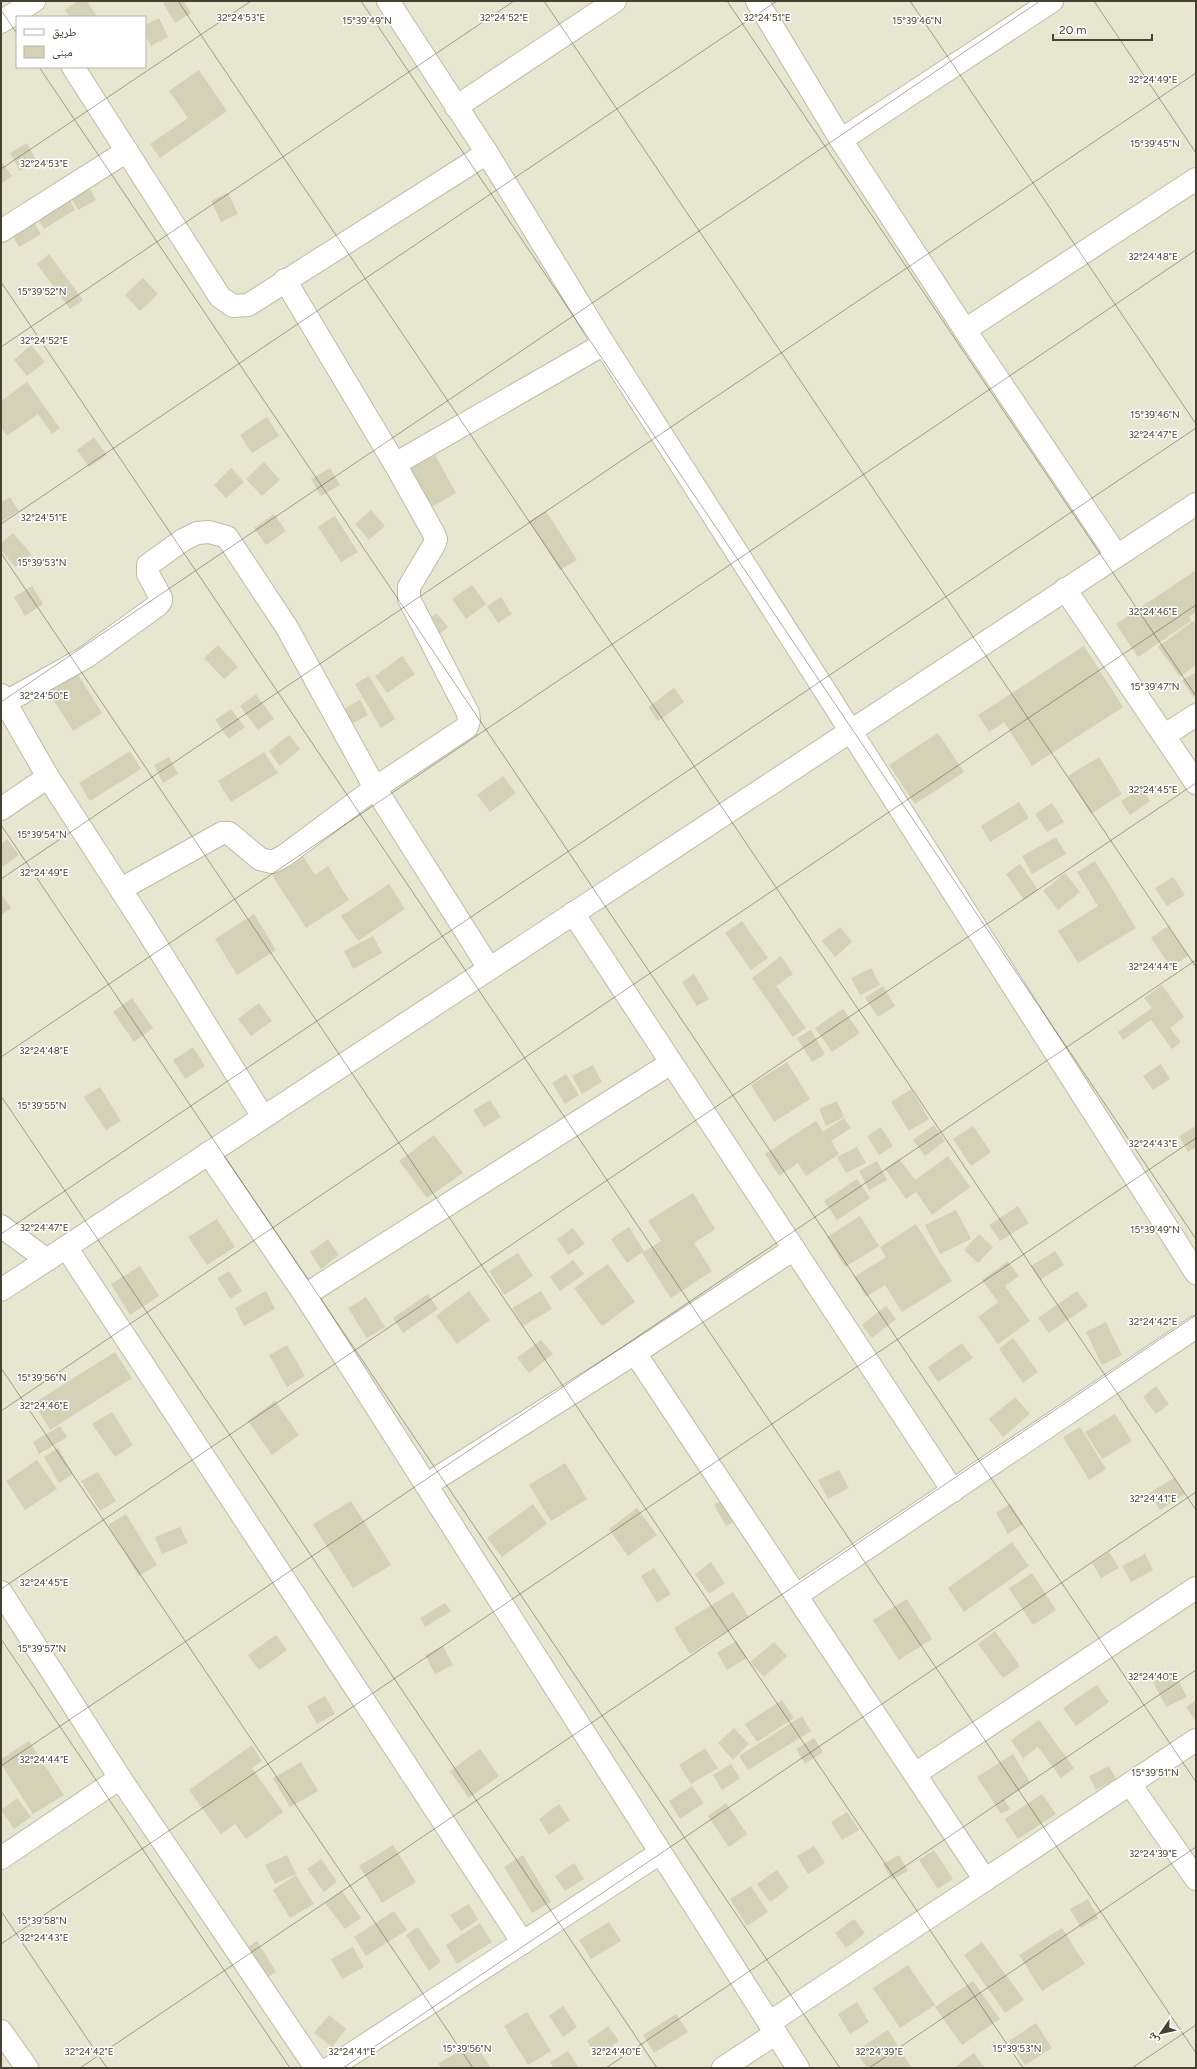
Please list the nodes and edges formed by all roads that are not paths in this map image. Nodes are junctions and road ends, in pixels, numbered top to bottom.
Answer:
1 (388, 1) edge
2 (615, 1) edge
3 (757, 1) edge
4 (1044, 3) edge
5 (34, 5) edge
6 (1, 22) edge
7 (74, 68) edge
8 (456, 107) junction
9 (841, 140) junction
10 (127, 151) junction
11 (487, 153) junction
12 (1196, 179) edge
13 (1, 231) edge
14 (285, 280) junction
15 (965, 330) junction
16 (604, 344) junction
17 (395, 464) junction
18 (1196, 504) edge
19 (1117, 556) junction
20 (1065, 589) junction
21 (3, 698) edge
22 (1196, 715) edge
23 (850, 731) junction
24 (1165, 735) junction
25 (48, 777) junction
26 (1196, 783) edge
27 (376, 788) junction
28 (1, 809) edge
29 (121, 889) junction
30 (573, 913) junction
31 (489, 968) junction
32 (672, 1063) junction
33 (263, 1117) junction
34 (208, 1153) junction
35 (1, 1226) edge
36 (66, 1247) junction
37 (794, 1249) junction
38 (47, 1260) junction
39 (1196, 1273) edge
40 (1, 1290) edge
41 (305, 1295) junction
42 (1196, 1327) edge
43 (635, 1353) junction
44 (426, 1485) junction
45 (952, 1490) junction
46 (1196, 1588) edge
47 (797, 1595) junction
48 (2, 1597) edge
49 (1196, 1740) edge
50 (915, 1774) junction
51 (120, 1778) junction
52 (1130, 1784) junction
53 (660, 1853) junction
54 (1, 1858) edge
55 (1196, 1879) edge
56 (985, 1880) junction
57 (523, 1942) junction
58 (772, 2029) junction
59 (1, 2031) edge
60 (27, 2068) edge
61 (316, 2068) edge
62 (330, 2068) edge
63 (723, 2068) edge
64 (798, 2068) edge

1 - 8 street
2 - 8 street
3 - 9 street
4 - 9 street
5 - 6 street
7 - 10 street
8 - 11 street
9 - 15 street
10 - 13 street
10 - 14 street
11 - 14 street
11 - 16 street
12 - 15 street
14 - 17 street
15 - 19 street
16 - 17 street
16 - 23 street
17 - 27 street
18 - 19 street
19 - 20 street
20 - 23 street
20 - 24 street
21 - 25 street
21 - 27 street
22 - 24 street
23 - 30 street
23 - 39 street
24 - 26 street
25 - 28 street
25 - 29 street
27 - 29 street
27 - 31 street
29 - 33 street
30 - 31 street
30 - 32 street
31 - 33 street
32 - 37 street
32 - 41 street
33 - 34 street
34 - 36 street
34 - 41 street
35 - 38 street
36 - 38 street
36 - 57 street
37 - 43 street
37 - 45 street
38 - 40 street
41 - 44 street
42 - 45 street
43 - 44 street
43 - 47 street
44 - 53 street
45 - 47 street
46 - 50 street
47 - 50 street
48 - 51 street
49 - 52 street
50 - 56 street
51 - 54 street
51 - 61 street
52 - 55 street
52 - 56 street
53 - 57 street
53 - 58 street
56 - 58 street
57 - 62 street
58 - 63 street
58 - 64 street
59 - 60 street

